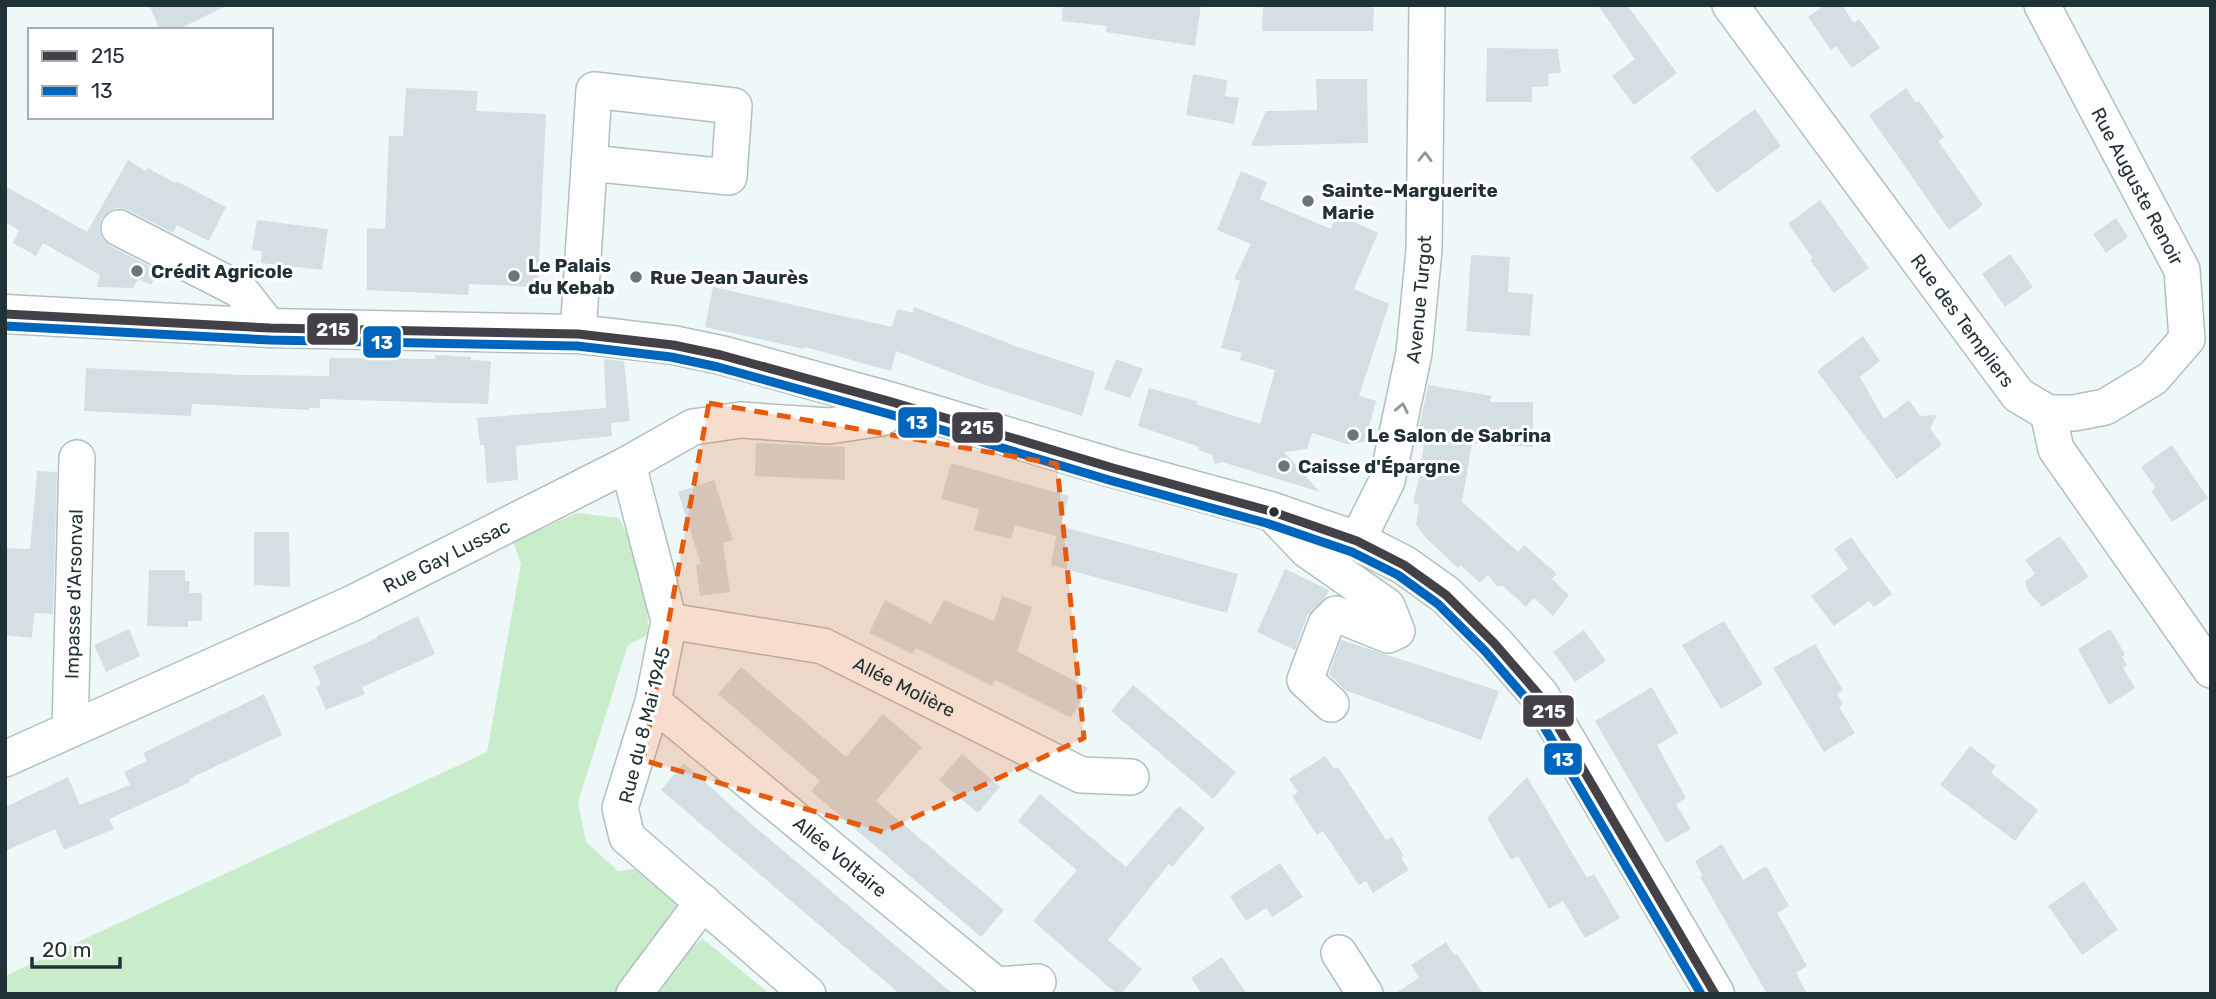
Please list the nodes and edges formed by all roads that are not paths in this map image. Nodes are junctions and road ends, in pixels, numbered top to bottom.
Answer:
1 (1427, 5) edge
2 (1730, 5) edge
3 (2042, 5) edge
4 (589, 163) dead end
5 (119, 228) dead end
6 (5, 314) edge
7 (270, 328) junction
8 (578, 334) junction
9 (892, 402) junction
10 (2048, 413) junction
11 (77, 458) dead end
12 (626, 465) junction
13 (1270, 511) junction
14 (1357, 541) junction
15 (670, 621) junction
16 (2211, 670) edge
17 (653, 702) junction
18 (1331, 704) dead end
19 (70, 729) junction
20 (5, 759) edge
21 (1131, 776) dead end
22 (703, 902) junction
23 (1339, 953) dead end
24 (1038, 982) dead end
25 (635, 994) edge
26 (808, 994) edge
27 (1365, 994) edge
28 (1715, 994) edge

14 -> 1 street, Avenue Turgot
2 - 10 street, Rue des Templiers
3 - 10 street, Rue Auguste Renoir
4 - 8 street
5 - 7 street
6 - 7 main road
7 - 8 main road
8 - 9 main road
9 - 12 street, Rue Gay Lussac
9 - 13 main road
10 - 16 street
11 - 19 street, Impasse d'Arsonval
12 - 15 street, Rue du 8 Mai 1945
12 - 19 street, Rue Gay Lussac
13 - 14 main road
13 - 18 street
14 - 28 main road
15 - 17 street, Rue du 8 Mai 1945
15 - 21 street, Allée Molière
17 - 22 street, Rue du 8 Mai 1945
17 - 24 street, Allée Voltaire
19 - 20 street, Rue Gay Lussac
22 - 25 street
22 - 26 street, Rue du 8 Mai 1945
23 - 27 street

